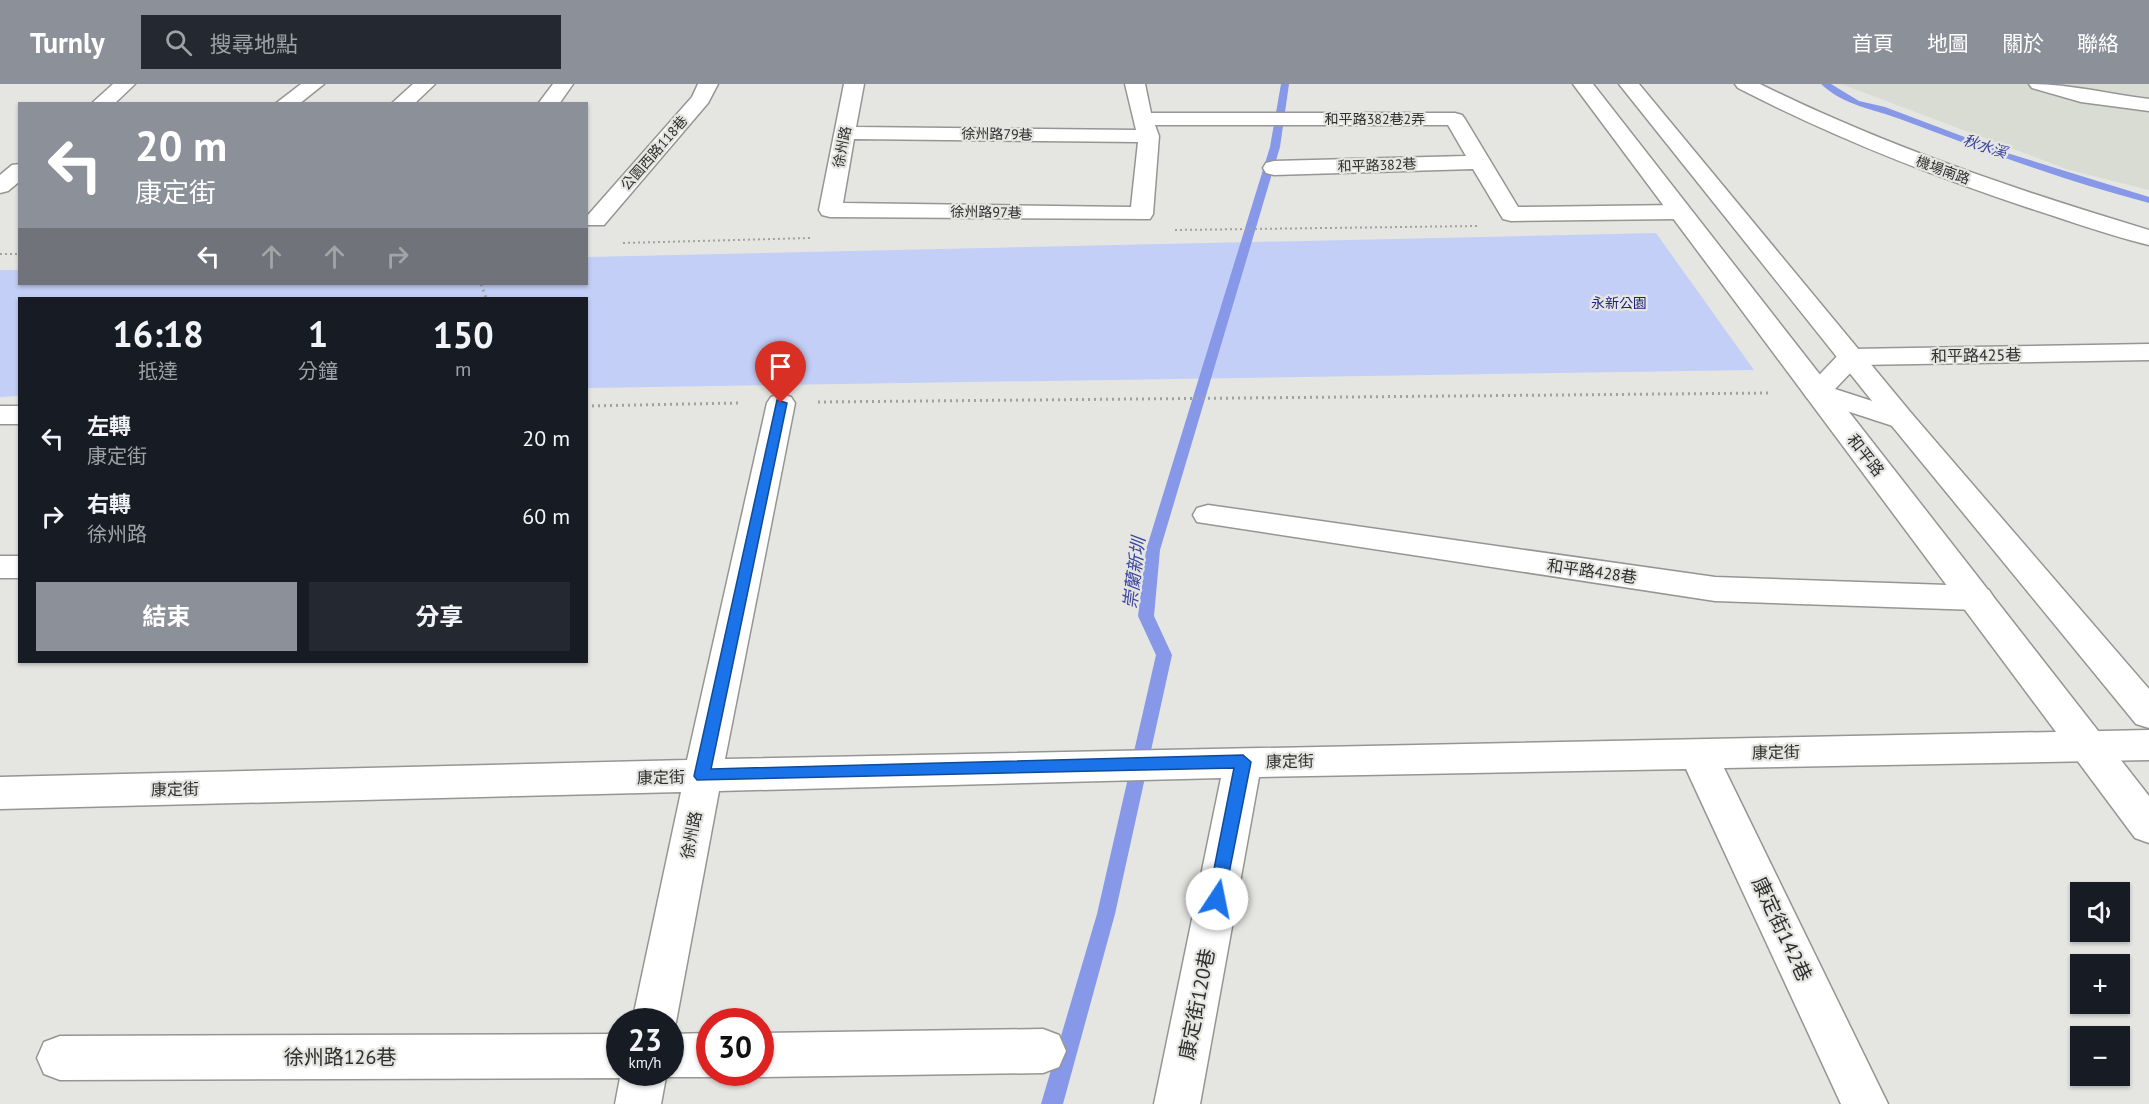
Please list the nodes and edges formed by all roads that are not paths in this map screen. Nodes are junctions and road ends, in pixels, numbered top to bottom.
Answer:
1 (125, 84) edge
2 (314, 84) edge
3 (425, 84) edge
4 (563, 84) edge
5 (708, 84) edge
6 (854, 84) edge
7 (1135, 84) edge
8 (1583, 84) edge
9 (1629, 84) edge
10 (1745, 84) edge
11 (1780, 84) edge
12 (2039, 84) edge
13 (103, 102) edge
14 (288, 102) edge
15 (403, 102) edge
16 (550, 102) edge
17 (2149, 105) edge
18 (1145, 127) junction
19 (844, 133) junction
20 (1480, 162) junction
21 (1274, 168) dead end
22 (18, 172) edge
23 (0, 186) edge
24 (830, 210) joint
25 (1678, 212) junction
26 (2149, 219) edge
27 (596, 220) dead end
28 (2149, 238) edge
29 (2149, 352) edge
30 (1851, 357) junction
31 (1817, 392) junction
32 (781, 403) road end
33 (0, 415) edge
34 (18, 415) edge
35 (1902, 420) junction
36 (1208, 515) dead end
37 (0, 567) edge
38 (18, 567) edge
39 (1977, 598) junction
40 (2149, 714) edge
41 (2149, 745) edge
42 (2088, 747) junction
43 (1698, 753) junction
44 (1243, 762) junction
45 (702, 776) junction
46 (0, 793) edge
47 (2149, 826) edge
48 (657, 1008) edge
49 (1043, 1051) dead end
50 (774, 1054) edge
51 (606, 1056) edge
52 (60, 1058) dead end
53 (641, 1086) edge
54 (638, 1104) edge
55 (1177, 1104) edge
56 (1865, 1104) edge

1 - 13 street
2 - 14 street
3 - 15 street
4 - 16 street
5 - 27 street, 公園西路118巷
6 - 19 street, 徐州路
7 - 18 street
8 - 25 street, 和平路
9 - 30 street
10 - 28 street, 機場南路
11 - 26 street, 機場南路
12 - 17 street
18 - 19 street, 徐州路79巷
18 - 20 street, 和平路382巷2弄
18 - 24 street, 徐州路97巷
19 - 24 street, 徐州路
20 - 21 street, 和平路382巷
20 - 25 street
22 - 23 street
25 - 31 street, 和平路
29 - 30 street, 和平路425巷
30 - 31 street
30 - 35 street
31 - 35 street
31 - 39 street, 和平路
32 - 45 street, 徐州路
33 - 34 street
35 - 40 street
36 - 39 street, 和平路428巷
37 - 38 street
39 - 42 street, 和平路
41 - 42 street, 康定街
42 - 43 street, 康定街
42 - 47 street, 和平路
43 - 44 street, 康定街
43 - 56 street, 康定街142巷
44 - 45 street, 康定街
44 - 55 street, 康定街120巷
45 - 46 street, 康定街
45 - 48 street, 徐州路
49 - 50 street
51 - 52 street, 徐州路126巷
53 - 54 street

